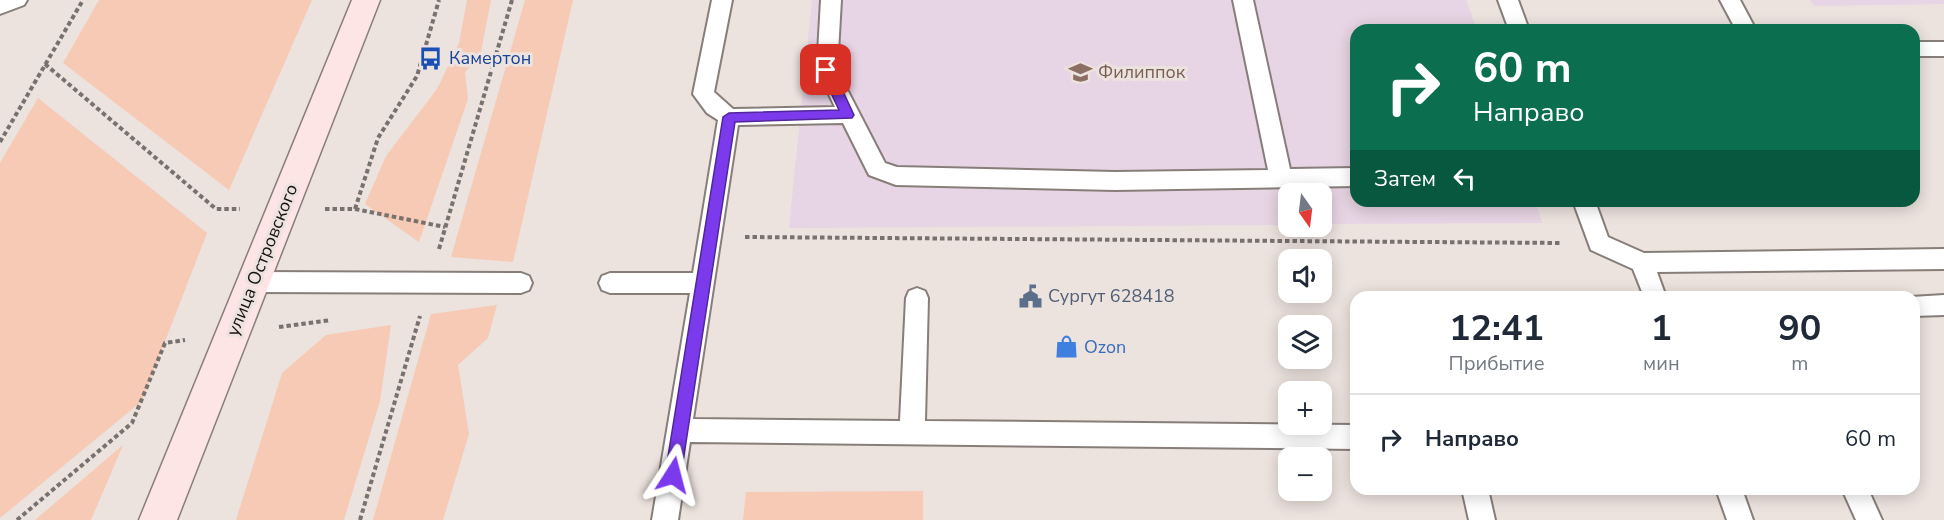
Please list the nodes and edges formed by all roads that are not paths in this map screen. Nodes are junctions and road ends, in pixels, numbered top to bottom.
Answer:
1 (17, 0) edge
2 (366, 0) edge
3 (722, 0) edge
4 (831, 0) edge
5 (1243, 0) edge
6 (1508, 0) edge
7 (1730, 0) edge
8 (0, 7) edge
9 (1517, 24) edge
10 (1743, 24) edge
11 (1920, 49) edge
12 (1944, 49) edge
13 (848, 115) junction
14 (729, 117) junction
15 (1350, 177) edge
16 (1281, 178) junction
17 (1586, 207) edge
18 (1944, 259) edge
19 (1642, 263) junction
20 (253, 282) junction
21 (520, 283) dead end
22 (610, 283) dead end
23 (703, 284) junction
24 (1653, 291) edge
25 (917, 298) dead end
26 (1944, 305) edge
27 (1920, 306) edge
28 (680, 430) junction
29 (912, 432) junction
30 (1350, 437) edge
31 (1476, 495) edge
32 (1731, 495) edge
33 (1858, 495) edge
34 (158, 520) edge
35 (665, 520) edge
36 (1482, 520) edge
37 (1740, 520) edge
38 (1869, 520) edge

1 - 8 lane
2 - 20 main road, улица Островского
3 - 14 lane
4 - 13 lane
5 - 16 lane
6 - 9 lane
7 - 10 lane
11 - 12 lane
13 - 14 lane
13 - 16 lane
14 - 23 lane
15 - 16 lane
17 - 19 lane
18 - 19 lane
19 - 24 lane
20 - 21 lane
20 - 34 main road, улица Островского
22 - 23 lane
23 - 28 lane
25 - 29 lane
26 - 27 lane
28 - 29 lane
28 - 35 lane
29 - 30 lane
31 - 36 lane
32 - 37 lane
33 - 38 lane

